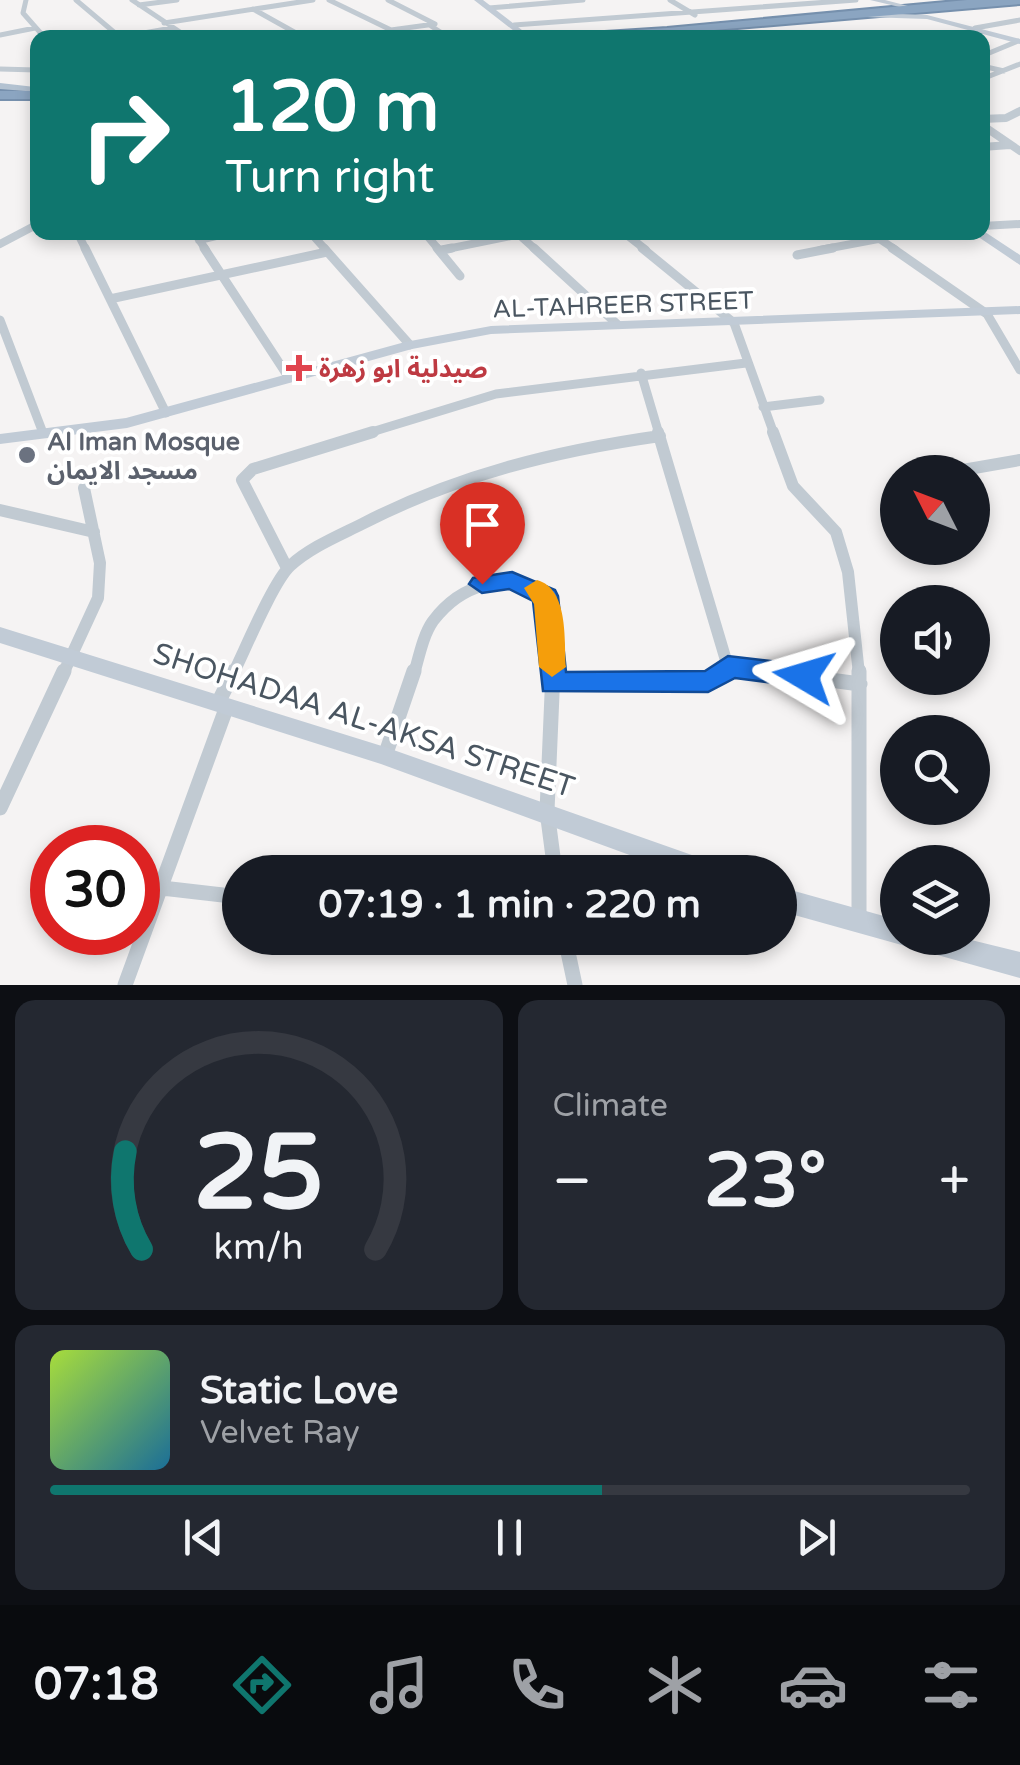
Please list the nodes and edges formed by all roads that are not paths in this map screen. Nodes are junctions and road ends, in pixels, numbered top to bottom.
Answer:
1 (26, 0) edge
2 (76, 0) edge
3 (132, 0) edge
4 (177, 0) edge
5 (313, 0) edge
6 (328, 0) edge
7 (388, 0) edge
8 (478, 0) edge
9 (582, 0) edge
10 (670, 0) edge
11 (793, 0) edge
12 (856, 0) edge
13 (997, 0) edge
14 (569, 1) edge
15 (1020, 1) edge
16 (804, 5) junction
17 (138, 6) junction
18 (876, 7) edge
19 (490, 8) junction
20 (951, 8) junction
21 (253, 9) junction
22 (695, 15) junction
23 (1020, 20) edge
24 (592, 21) junction
25 (952, 22) junction
26 (164, 23) junction
27 (431, 26) junction
28 (35, 28) joint
29 (172, 28) junction
30 (971, 28) junction
31 (112, 30) edge
32 (161, 30) edge
33 (175, 30) edge
34 (291, 30) edge
35 (437, 30) edge
36 (514, 30) edge
37 (523, 30) edge
38 (706, 30) edge
39 (723, 30) edge
40 (978, 30) edge
41 (990, 33) edge
42 (0, 35) edge
43 (1019, 42) edge
44 (990, 53) edge
45 (1020, 64) edge
46 (990, 68) edge
47 (0, 69) edge
48 (30, 70) edge
49 (1004, 71) junction
50 (990, 75) edge
51 (0, 90) edge
52 (30, 91) edge
53 (1020, 111) edge
54 (990, 124) edge
55 (990, 130) edge
56 (1010, 145) junction
57 (990, 146) edge
58 (1020, 152) edge
59 (1020, 224) edge
60 (990, 226) edge
61 (30, 228) edge
62 (81, 240) edge
63 (199, 240) edge
64 (317, 240) edge
65 (432, 240) edge
66 (487, 240) edge
67 (527, 240) edge
68 (633, 240) edge
69 (856, 240) edge
70 (879, 240) edge
71 (988, 240) edge
72 (0, 244) edge
73 (442, 250) junction
74 (327, 252) junction
75 (797, 254) dead end
76 (1020, 261) edge
77 (223, 276) junction
78 (460, 276) dead end
79 (110, 300) junction
80 (1020, 310) edge
81 (986, 314) junction
82 (0, 320) edge
83 (734, 323) junction
84 (617, 324) junction
85 (410, 345) junction
86 (746, 363) junction
87 (1020, 370) edge
88 (641, 373) junction
89 (288, 378) junction
90 (820, 400) dead end
91 (763, 407) junction
92 (166, 413) junction
93 (44, 433) junction
94 (660, 436) junction
95 (0, 439) edge
96 (1020, 460) edge
97 (990, 465) edge
98 (84, 488) dead end
99 (0, 510) edge
100 (94, 532) junction
101 (287, 568) junction
102 (0, 635) edge
103 (72, 658) junction
104 (728, 667) junction
105 (553, 683) junction
106 (860, 684) junction
107 (223, 705) junction
108 (385, 756) junction
109 (0, 808) edge
110 (547, 814) junction
111 (553, 855) edge
112 (659, 855) edge
113 (162, 888) junction
114 (222, 895) edge
115 (797, 904) edge
116 (859, 923) junction
117 (880, 928) edge
118 (568, 955) edge
119 (981, 955) edge
120 (1020, 965) edge
121 (125, 985) edge
122 (574, 985) edge

1 - 28 street
2 - 31 street
3 - 17 street
4 - 17 street
5 - 21 street
6 - 27 street
7 - 27 street
8 - 19 street
9 - 14 street
10 - 22 street
11 - 16 street
12 - 16 street
13 - 18 highway
14 - 19 street
14 - 24 street
15 - 20 highway
16 - 22 street
17 - 26 street
18 - 20 highway
18 - 25 street
18 - 38 highway
18 - 39 highway
19 - 36 street
20 - 25 street
21 - 26 street
21 - 34 street
22 - 24 street
23 - 30 street
24 - 37 street
25 - 30 street
26 - 29 street
27 - 35 street
28 - 42 street
29 - 32 street
29 - 33 street
30 - 40 street
41 - 43 street
43 - 44 street
45 - 49 street
46 - 49 street
47 - 48 street
49 - 50 street
51 - 52 highway
53 - 54 street
55 - 56 street
56 - 57 street
56 - 58 street
59 - 60 street
61 - 72 street
62 - 79 street
63 - 77 street
64 - 74 street
65 - 73 street
66 - 73 street
67 - 84 street
68 - 83 street
69 - 75 street
70 - 81 street
71 - 76 street
73 - 78 street
74 - 77 street
74 - 85 street
77 - 79 street
77 - 89 street
79 - 92 street
80 - 81 street, AL-TAHREER STREET
81 - 83 street, AL-TAHREER STREET
81 - 87 street
82 - 93 street
83 - 84 street, AL-TAHREER STREET
83 - 86 street
84 - 85 street, AL-TAHREER STREET
85 - 89 street, AL-TAHREER STREET
86 - 88 street
86 - 91 street
88 - 94 street
88 - 101 street
89 - 92 street, AL-TAHREER STREET
90 - 91 street
91 - 106 street
92 - 93 street, AL-TAHREER STREET
93 - 95 street, AL-TAHREER STREET
94 - 101 street
94 - 104 street
96 - 97 street
98 - 100 street
99 - 100 street
100 - 103 street
101 - 107 street
102 - 103 street, SHOHADAA AL-AKSA STREET
103 - 107 street, SHOHADAA AL-AKSA STREET
103 - 109 street
104 - 105 street
104 - 106 street
105 - 108 street
105 - 110 street
106 - 116 street
107 - 108 street, SHOHADAA AL-AKSA STREET
107 - 113 street
108 - 110 street, SHOHADAA AL-AKSA STREET
110 - 111 street
110 - 112 street, SHOHADAA AL-AKSA STREET
113 - 114 street
113 - 121 street
115 - 116 street
116 - 117 street
118 - 122 street
119 - 120 street

